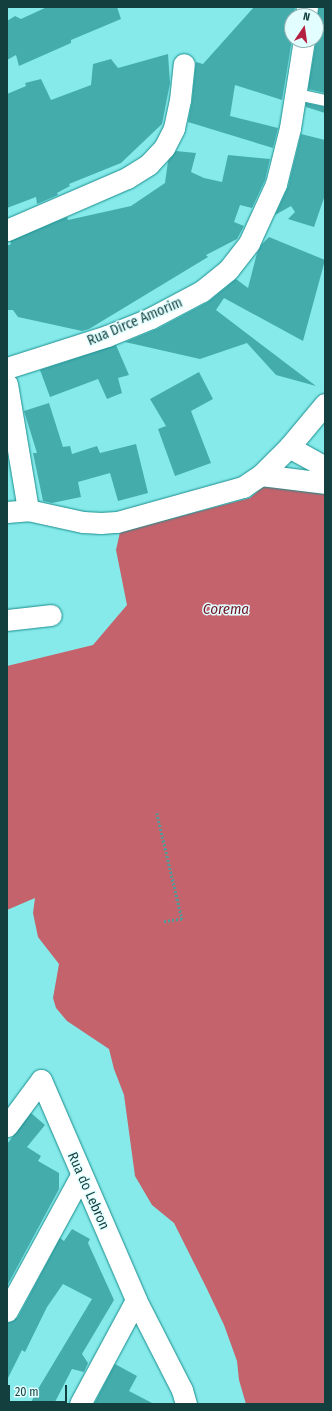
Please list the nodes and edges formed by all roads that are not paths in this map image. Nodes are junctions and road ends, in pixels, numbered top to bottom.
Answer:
1 (303, 48) edge
2 (184, 64) dead end
3 (297, 94) junction
4 (325, 100) edge
5 (7, 230) edge
6 (7, 368) edge
7 (7, 384) edge
8 (325, 404) edge
9 (289, 447) junction
10 (325, 467) edge
11 (261, 475) junction
12 (325, 483) edge
13 (28, 510) junction
14 (7, 512) edge
15 (51, 615) dead end
16 (7, 620) edge
17 (7, 1126) edge
18 (81, 1175) junction
19 (136, 1300) junction
20 (7, 1311) edge
21 (80, 1404) edge
22 (186, 1404) edge

1 - 3 street, Rua Dirce Amorim
2 - 5 street
3 - 4 lane
3 - 6 street, Rua Dirce Amorim
7 - 13 street
8 - 9 street
9 - 10 street
9 - 11 street
11 - 12 street
11 - 13 street
13 - 14 street
15 - 16 street
17 - 18 street, Rua do Lebron
18 - 19 street, Rua do Lebron
18 - 20 street
19 - 21 street
19 - 22 street, Rua do Lebron

